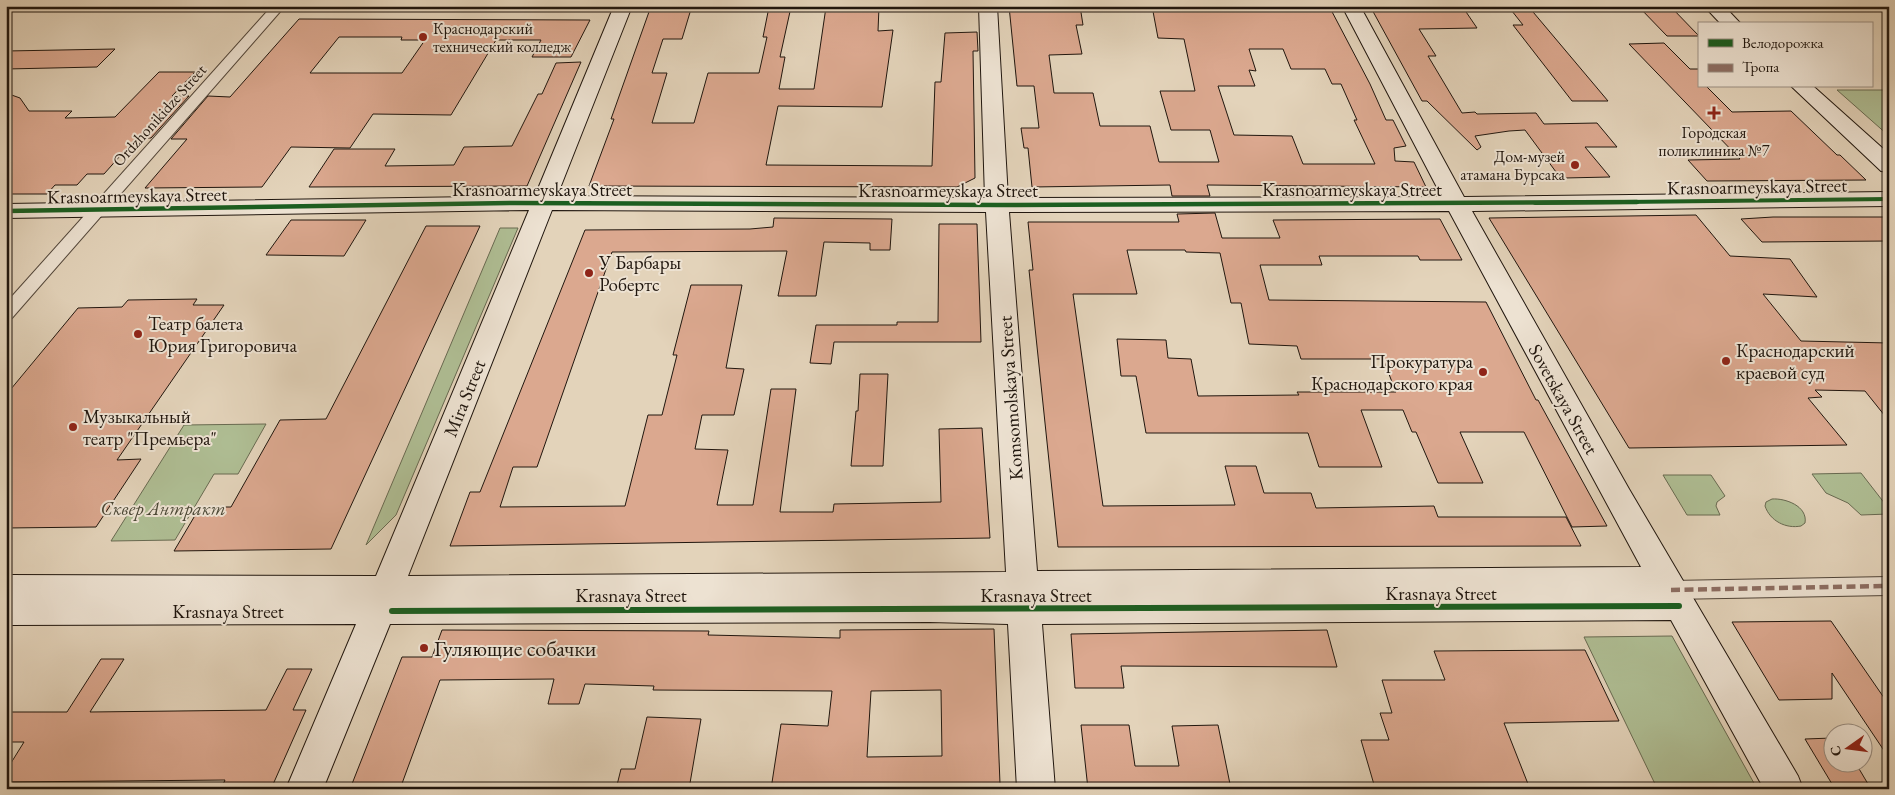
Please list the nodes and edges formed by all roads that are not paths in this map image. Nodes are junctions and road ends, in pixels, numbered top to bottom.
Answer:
1 (279, 6) edge
2 (623, 6) edge
3 (633, 6) edge
4 (988, 6) edge
5 (1350, 6) edge
6 (1713, 6) edge
7 (1730, 22) edge
8 (1803, 88) edge
9 (1889, 166) edge
10 (1889, 199) edge
11 (548, 203) junction
12 (1455, 204) junction
13 (997, 206) junction
14 (6, 211) edge
15 (98, 211) junction
16 (6, 314) edge
17 (1889, 586) edge
18 (6, 589) edge
19 (1672, 592) junction
20 (1022, 598) junction
21 (389, 600) junction
22 (6, 611) edge
23 (304, 789) edge
24 (321, 789) edge
25 (1036, 789) edge
26 (1785, 789) edge

1 - 15 street, Ordzhonikidze Street
2 - 11 street, Mira Street
3 - 11 street, Mira Street
4 - 13 street, Komsomolskaya Street
5 - 12 street, Sovetskaya Street
6 - 7 street
8 - 9 street
10 - 12 street, Krasnoarmeyskaya Street
11 - 13 street, Krasnoarmeyskaya Street
11 - 15 street, Krasnoarmeyskaya Street
11 - 21 street, Mira Street
12 - 13 street, Krasnoarmeyskaya Street
12 - 19 street, Sovetskaya Street
13 - 20 street, Komsomolskaya Street
14 - 15 street, Krasnoarmeyskaya Street
15 - 16 street, Ordzhonikidze Street
17 - 19 street, Krasnaya Street
18 - 21 street, Krasnaya Street
19 - 20 street, Krasnaya Street
19 - 26 street, Sovetskaya Street
20 - 21 street, Krasnaya Street
20 - 25 street, Komsomolskaya Street
21 - 22 street, Krasnaya Street
21 - 23 street, Mira Street
21 - 24 street, Mira Street

